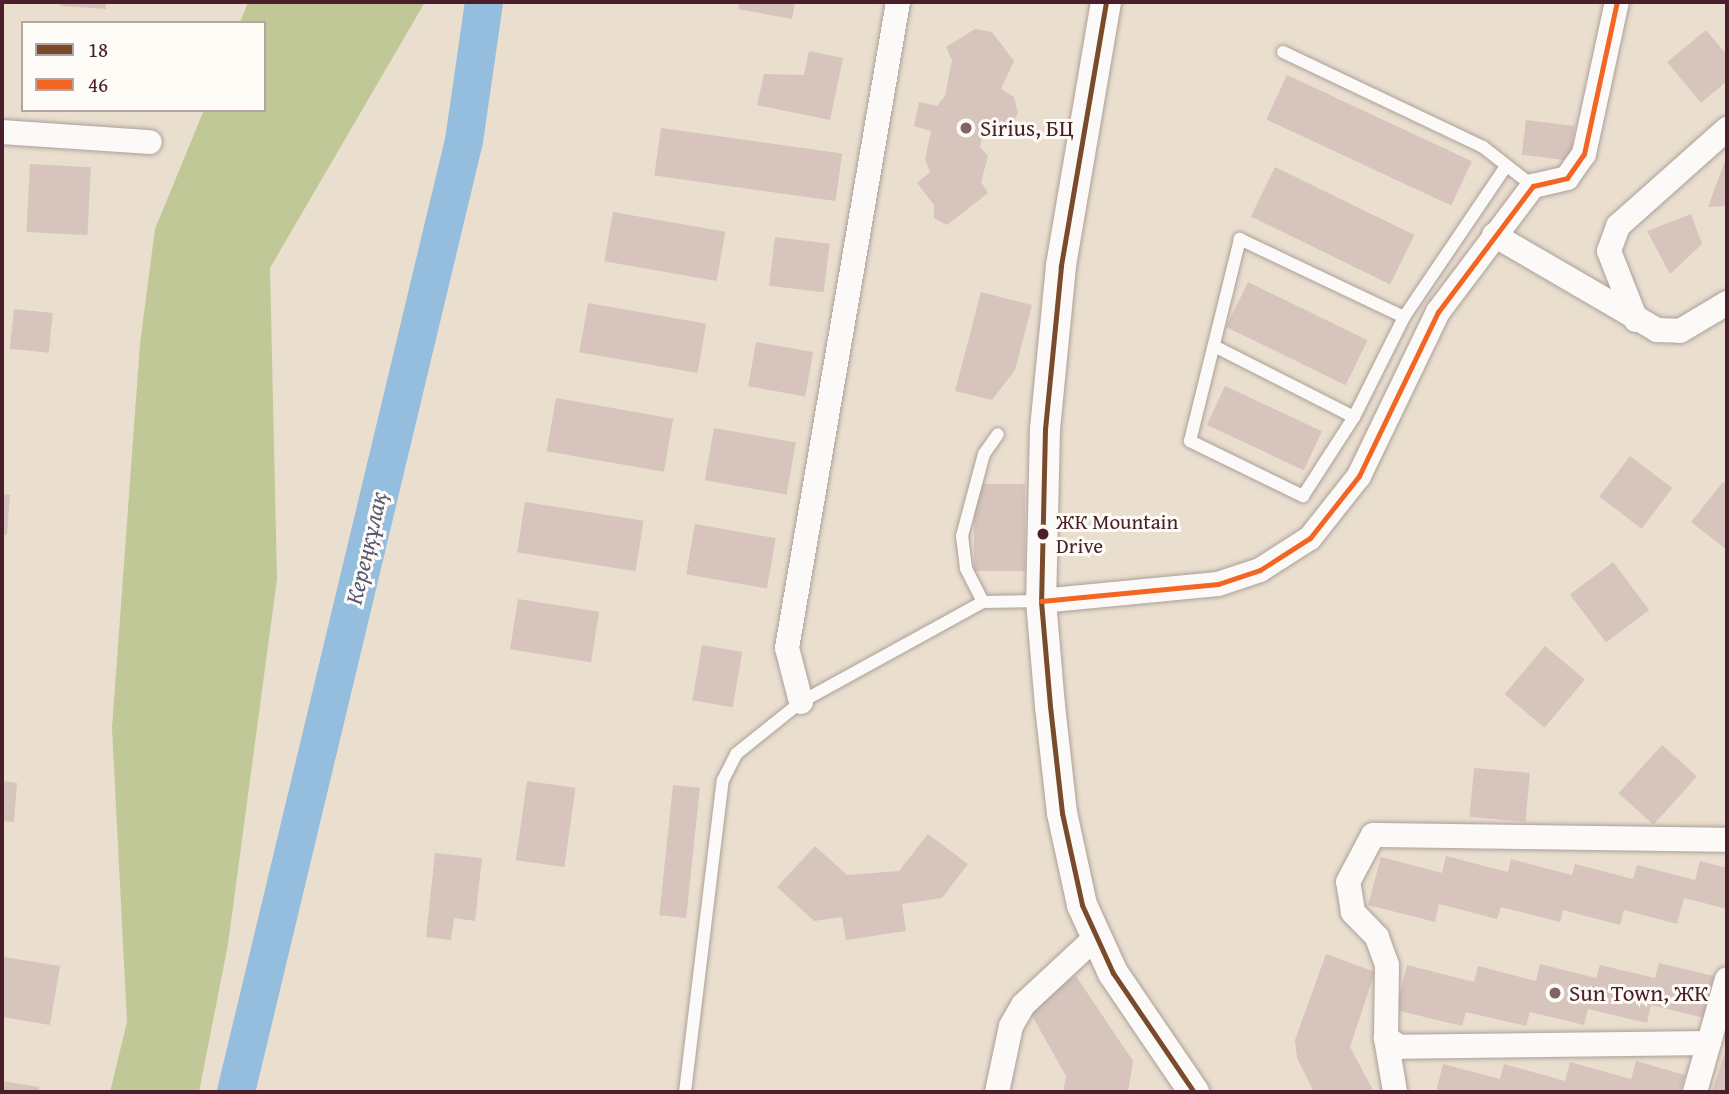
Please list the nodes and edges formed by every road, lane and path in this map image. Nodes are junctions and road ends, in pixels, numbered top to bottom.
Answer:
1 (898, 2) edge
2 (1106, 2) edge
3 (1616, 2) edge
4 (1283, 52) dead end
5 (1727, 129) edge
6 (2, 132) edge
7 (150, 142) dead end
8 (1506, 168) junction
9 (1533, 186) junction
10 (1494, 235) junction
11 (1727, 303) edge
12 (1404, 317) junction
13 (1636, 320) junction
14 (1216, 347) junction
15 (1354, 416) junction
16 (998, 434) dead end
17 (983, 601) junction
18 (1041, 601) junction
19 (801, 702) junction
20 (1727, 840) edge
21 (1095, 938) junction
22 (1727, 979) edge
23 (1386, 1038) junction
24 (1709, 1043) junction
25 (685, 1092) edge
26 (997, 1092) edge
27 (1194, 1092) edge
28 (1395, 1092) edge
29 (1695, 1092) edge

1 - 19 street
2 - 18 street
3 - 9 street
4 - 8 lane
5 - 13 street
6 - 7 street
8 - 9 lane
8 - 12 lane
9 - 10 street
10 - 13 street
10 - 18 street
11 - 13 street
12 - 14 lane
12 - 15 lane
14 - 15 lane
14 - 15 lane
16 - 17 lane
17 - 18 lane
17 - 19 lane
18 - 21 street
19 - 25 lane
20 - 23 street
21 - 26 street
21 - 27 street
22 - 24 street
23 - 24 street
23 - 28 street
24 - 29 street

